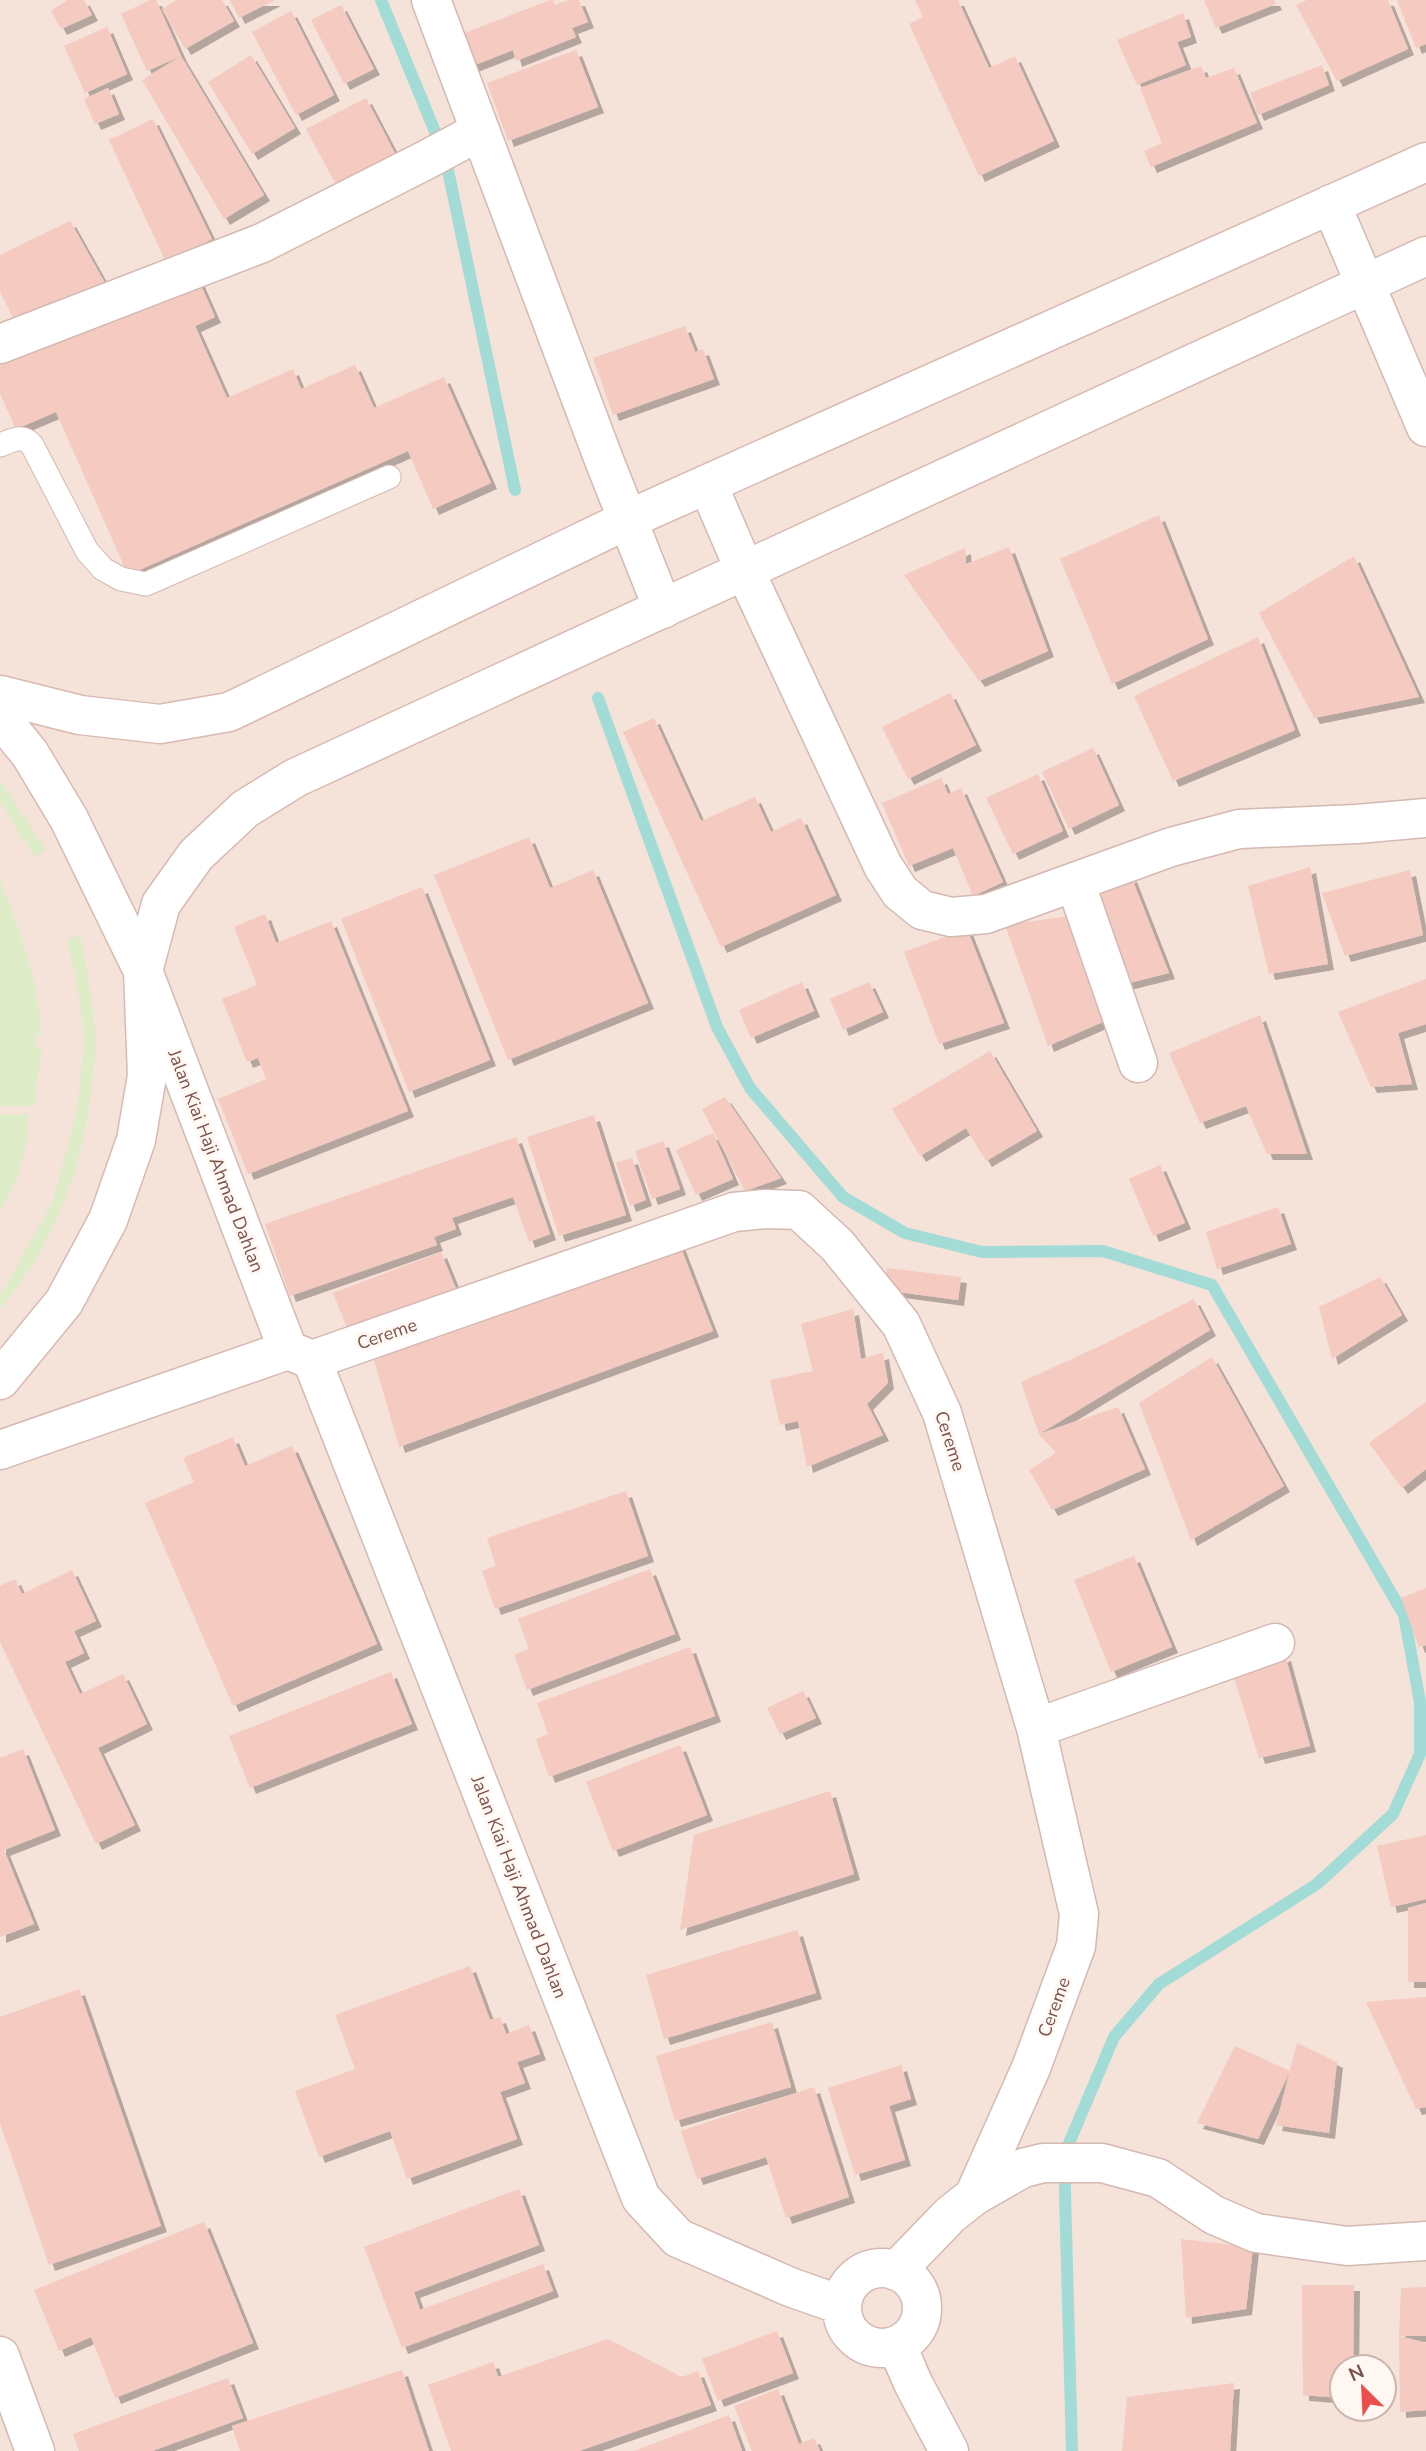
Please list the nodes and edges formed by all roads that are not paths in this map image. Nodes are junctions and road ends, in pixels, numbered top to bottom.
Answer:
1 (431, 0) edge
2 (473, 134) junction
3 (1426, 162) edge
4 (1331, 204) junction
5 (1426, 256) edge
6 (1366, 284) junction
7 (0, 344) edge
8 (1426, 426) edge
9 (0, 445) edge
10 (389, 477) dead end
11 (708, 485) junction
12 (627, 520) junction
13 (745, 571) junction
14 (663, 609) junction
15 (0, 695) edge
16 (0, 717) edge
17 (1426, 818) edge
18 (1075, 882) junction
19 (144, 971) junction
20 (1138, 1063) dead end
21 (300, 1355) junction
22 (0, 1380) edge
23 (0, 1450) edge
24 (1275, 1643) dead end
25 (1036, 1728) junction
26 (974, 2196) junction
27 (1426, 2241) edge
28 (896, 2271) junction
29 (841, 2305) junction
30 (897, 2346) junction
31 (0, 2356) edge
32 (35, 2451) edge
33 (949, 2451) edge

1 - 2 street
2 - 7 street
2 - 12 street
3 - 4 street
4 - 6 street
4 - 11 street
5 - 6 street
6 - 8 street
6 - 13 street
9 - 10 lane
11 - 12 street
11 - 13 street
12 - 14 street
12 - 15 street
13 - 14 street
13 - 18 street
14 - 19 street
16 - 19 street, Jalan Kiai Haji Ahmad Dahlan
17 - 18 street
18 - 20 street
19 - 21 street, Jalan Kiai Haji Ahmad Dahlan
19 - 22 street
21 - 23 street, Cereme
21 - 25 street, Cereme
21 - 29 street, Jalan Kiai Haji Ahmad Dahlan
24 - 25 street
25 - 26 street, Cereme
26 - 27 street
26 - 28 street
28 - 29 street
28 - 30 street
29 - 30 street
30 - 33 street
31 - 32 street

